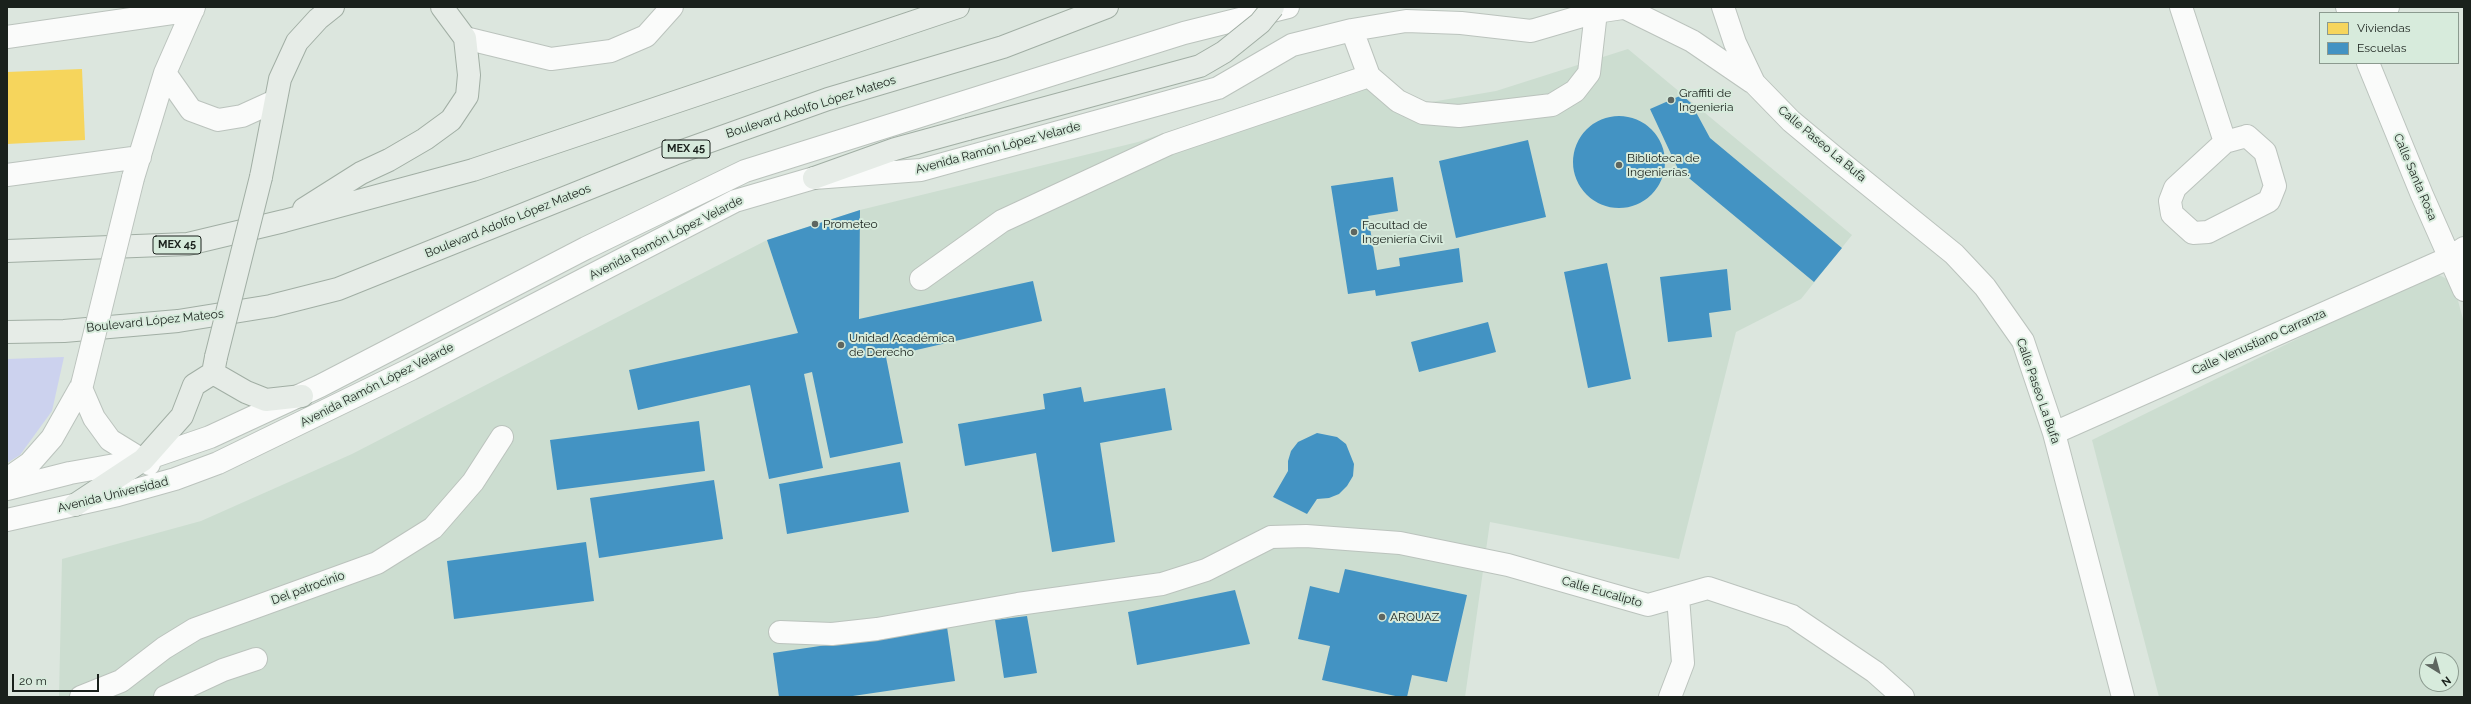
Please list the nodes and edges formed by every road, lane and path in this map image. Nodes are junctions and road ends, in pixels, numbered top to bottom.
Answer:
1 (333, 7) edge
2 (442, 7) edge
3 (672, 7) edge
4 (958, 7) edge
5 (1107, 7) edge
6 (1273, 7) edge
7 (1288, 7) edge
8 (1723, 7) edge
9 (2181, 7) edge
10 (2388, 7) edge
11 (194, 8) edge
12 (1627, 8) edge
13 (1596, 12) junction
14 (2371, 12) edge
15 (1410, 14) edge
16 (1352, 30) junction
17 (7, 37) edge
18 (465, 38) junction
19 (2368, 64) edge
20 (165, 73) junction
21 (1369, 76) junction
22 (1754, 83) junction
23 (275, 101) junction
24 (2225, 142) junction
25 (140, 157) junction
26 (7, 175) edge
27 (814, 178) junction
28 (284, 221) junction
29 (7, 251) edge
30 (2457, 253) edge
31 (921, 279) dead end
32 (2464, 290) edge
33 (271, 306) joint
34 (7, 332) edge
35 (214, 365) junction
36 (82, 387) junction
37 (302, 396) junction
38 (2054, 433) junction
39 (502, 437) dead end
40 (143, 460) junction
41 (218, 464) joint
42 (175, 479) junction
43 (7, 480) edge
44 (7, 489) edge
45 (75, 505) junction
46 (7, 520) edge
47 (1678, 597) junction
48 (780, 632) dead end
49 (256, 659) dead end
50 (81, 697) edge
51 (165, 697) edge
52 (1670, 697) edge
53 (1903, 697) edge
54 (2123, 697) edge

1 - 23 main road
2 - 18 main road
3 - 18 street
4 - 28 main road, MEX 45
5 - 33 main road, Boulevard Adolfo López Mateos / MEX 45
6 - 27 main road, bridge
7 - 37 street, Avenida Ramón López Velarde
8 - 22 street, Calle Paseo La Bufa
9 - 24 street
10 - 14 street
11 - 17 street
11 - 20 street
12 - 13 street, Avenida Ramón López Velarde
12 - 22 street
13 - 15 street, Avenida Ramón López Velarde
13 - 21 street
15 - 16 street, Avenida Ramón López Velarde
16 - 21 street
16 - 27 street, Avenida Ramón López Velarde
18 - 28 main road
19 - 30 street, Calle Santa Rosa
20 - 23 street
20 - 25 street
21 - 31 street
22 - 38 street, Calle Paseo La Bufa
23 - 35 main road, bridge
24 - 24 street
25 - 26 street
25 - 36 street, bridge
27 - 41 street, Avenida Ramón López Velarde
28 - 29 main road, MEX 45
30 - 32 street, Calle Santa Rosa
30 - 38 street, Calle Venustiano Carranza
33 - 34 main road, Boulevard López Mateos / MEX 45
35 - 37 main road
35 - 40 main road
36 - 40 street
36 - 43 street
37 - 40 street, Avenida Ramón López Velarde
38 - 54 street, Calle Paseo La Bufa
39 - 50 street, Del patrocinio
40 - 42 street
40 - 44 street
40 - 45 main road
41 - 42 street, Avenida Universidad
42 - 45 street, Avenida Universidad
45 - 46 street, Avenida Universidad
47 - 48 street, Calle Eucalipto
47 - 52 street
47 - 53 street, Calle Eucalipto
49 - 51 street

